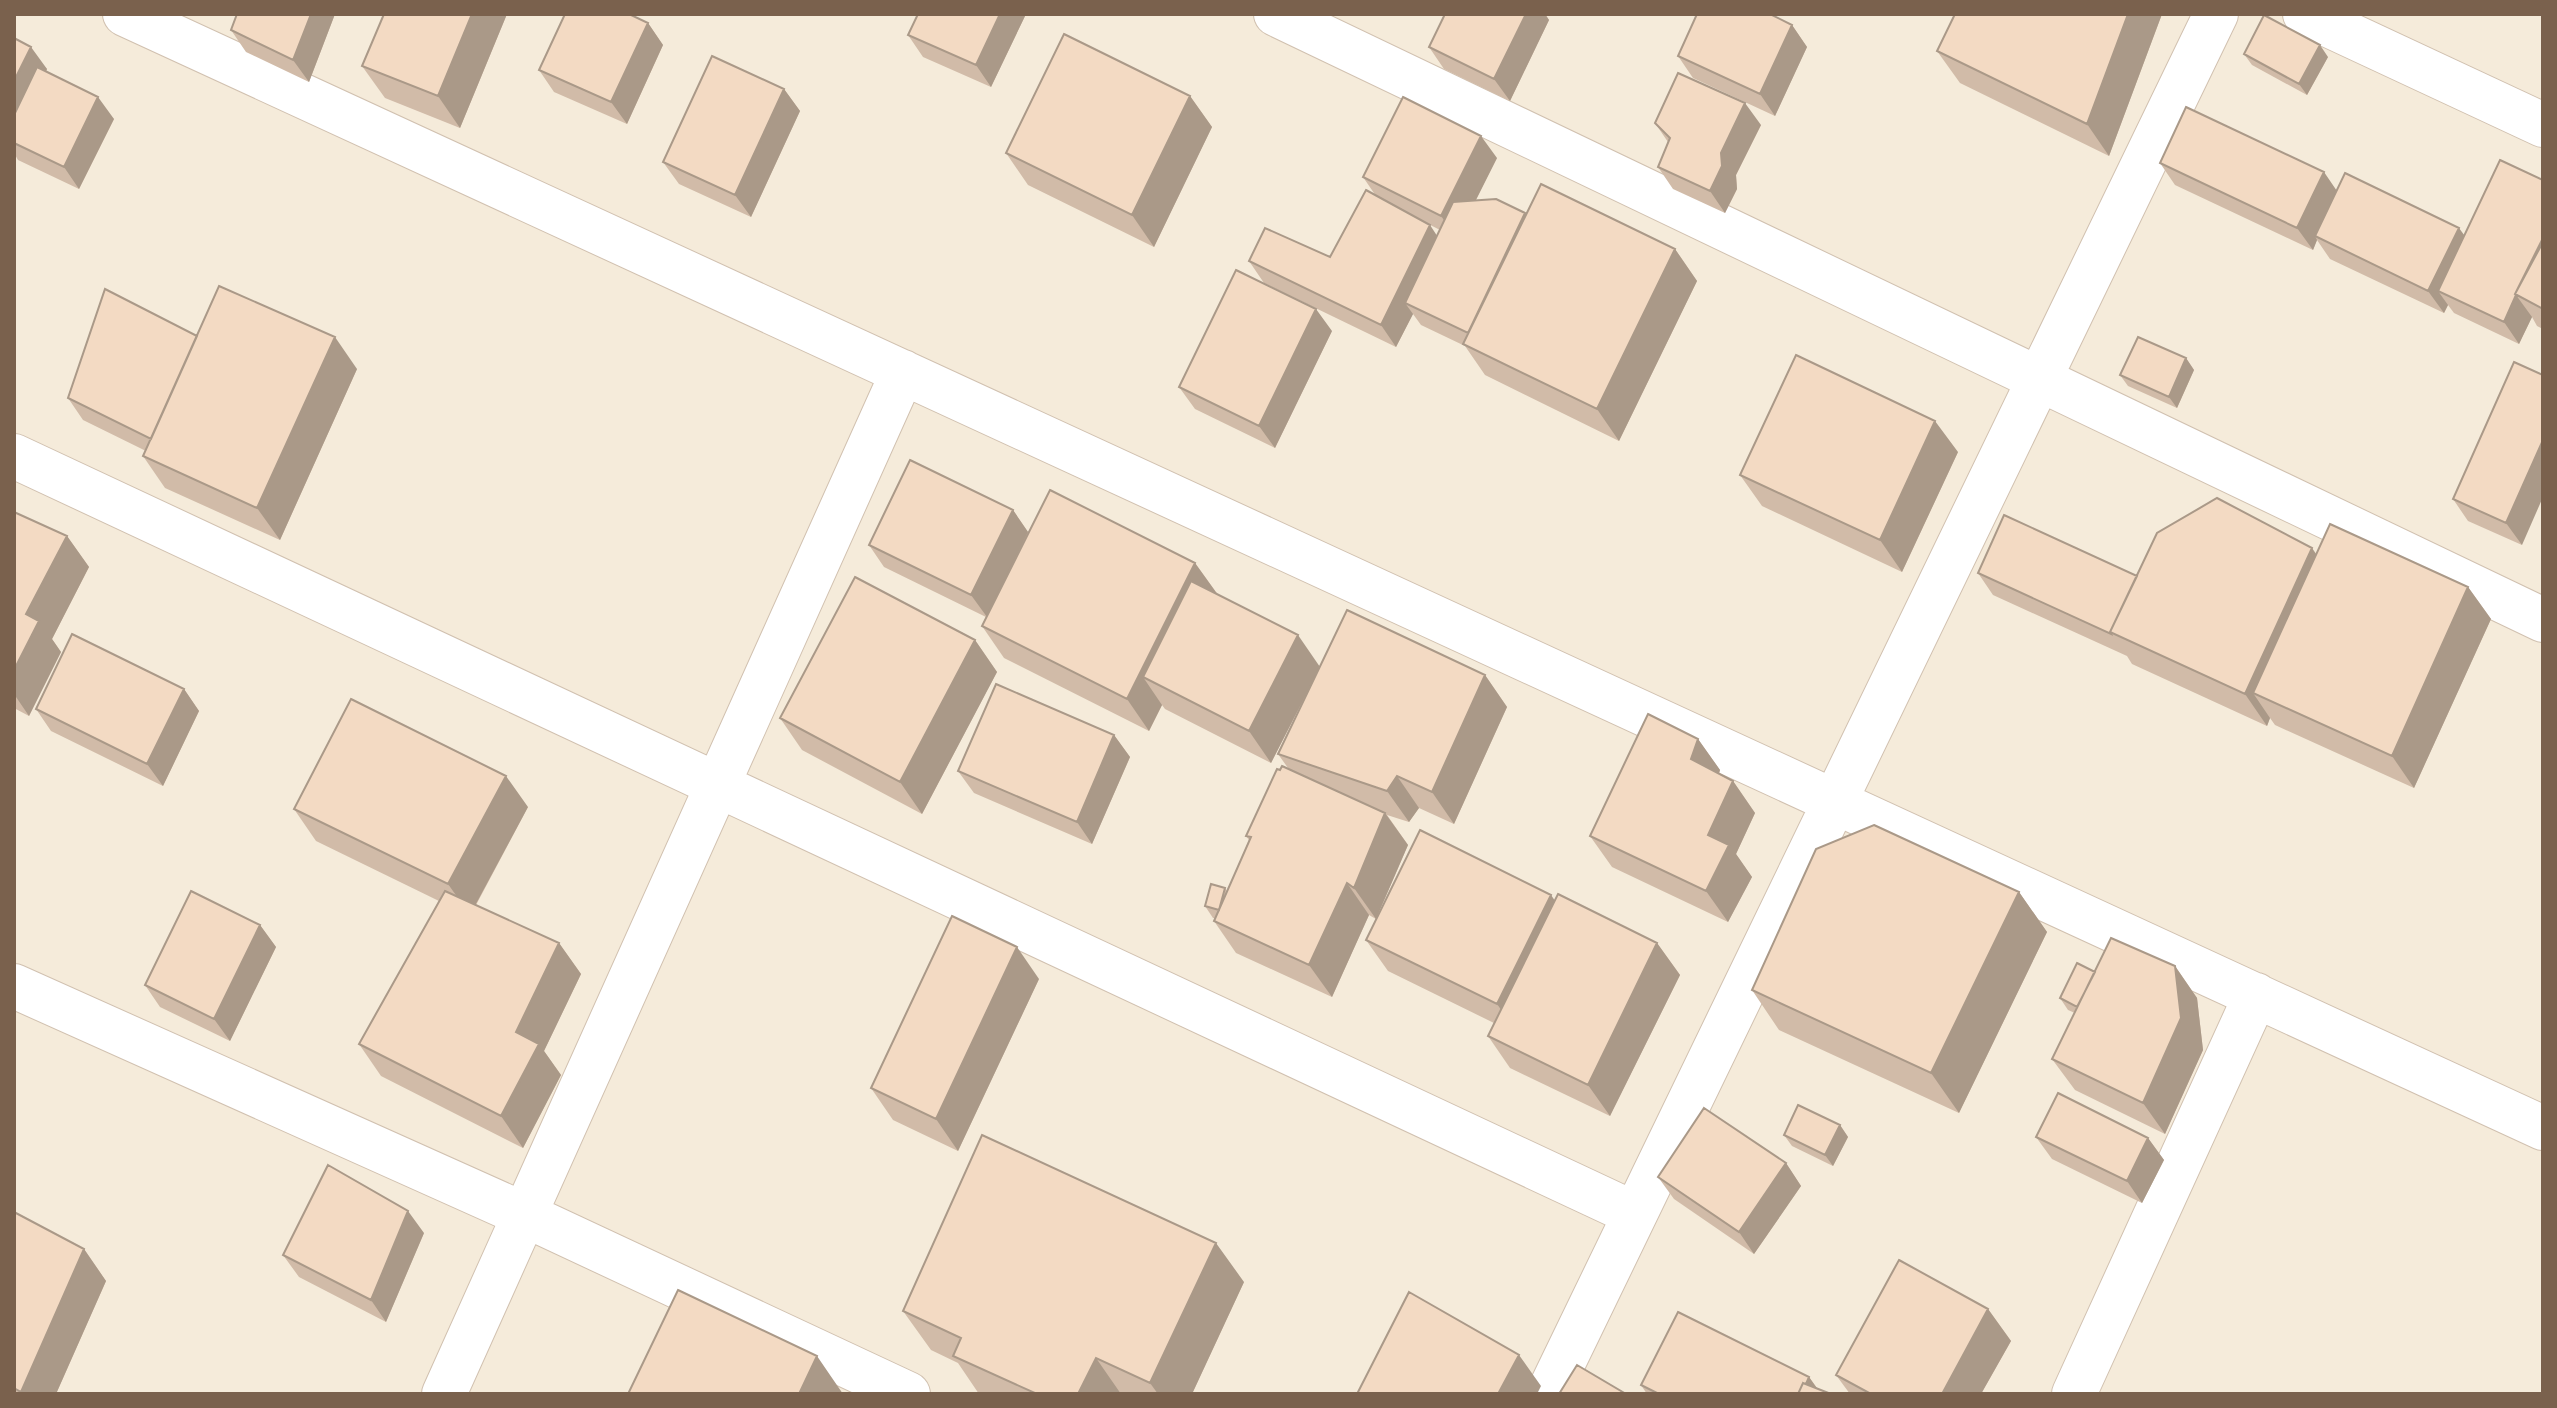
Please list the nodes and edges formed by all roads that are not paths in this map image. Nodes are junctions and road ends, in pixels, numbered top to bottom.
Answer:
1 (125, 14) edge
2 (1276, 14) edge
3 (2216, 14) edge
4 (2305, 14) edge
5 (2543, 125) edge
6 (903, 372) junction
7 (2040, 379) junction
8 (14, 456) edge
9 (2543, 620) edge
10 (718, 785) junction
11 (1834, 802) junction
12 (14, 986) edge
13 (2256, 995) junction
14 (2543, 1128) edge
15 (1635, 1214) junction
16 (525, 1215) junction
17 (444, 1394) edge
18 (908, 1394) edge
19 (1548, 1394) edge
20 (2074, 1394) edge

1 - 6 street
2 - 7 street
3 - 7 street
4 - 5 street
6 - 10 street
6 - 11 street
7 - 9 street
7 - 11 street
8 - 10 street
10 - 15 street
10 - 16 street
11 - 13 street
11 - 15 street
12 - 16 street
13 - 14 street
13 - 20 street
15 - 19 street
16 - 17 street
16 - 18 street

